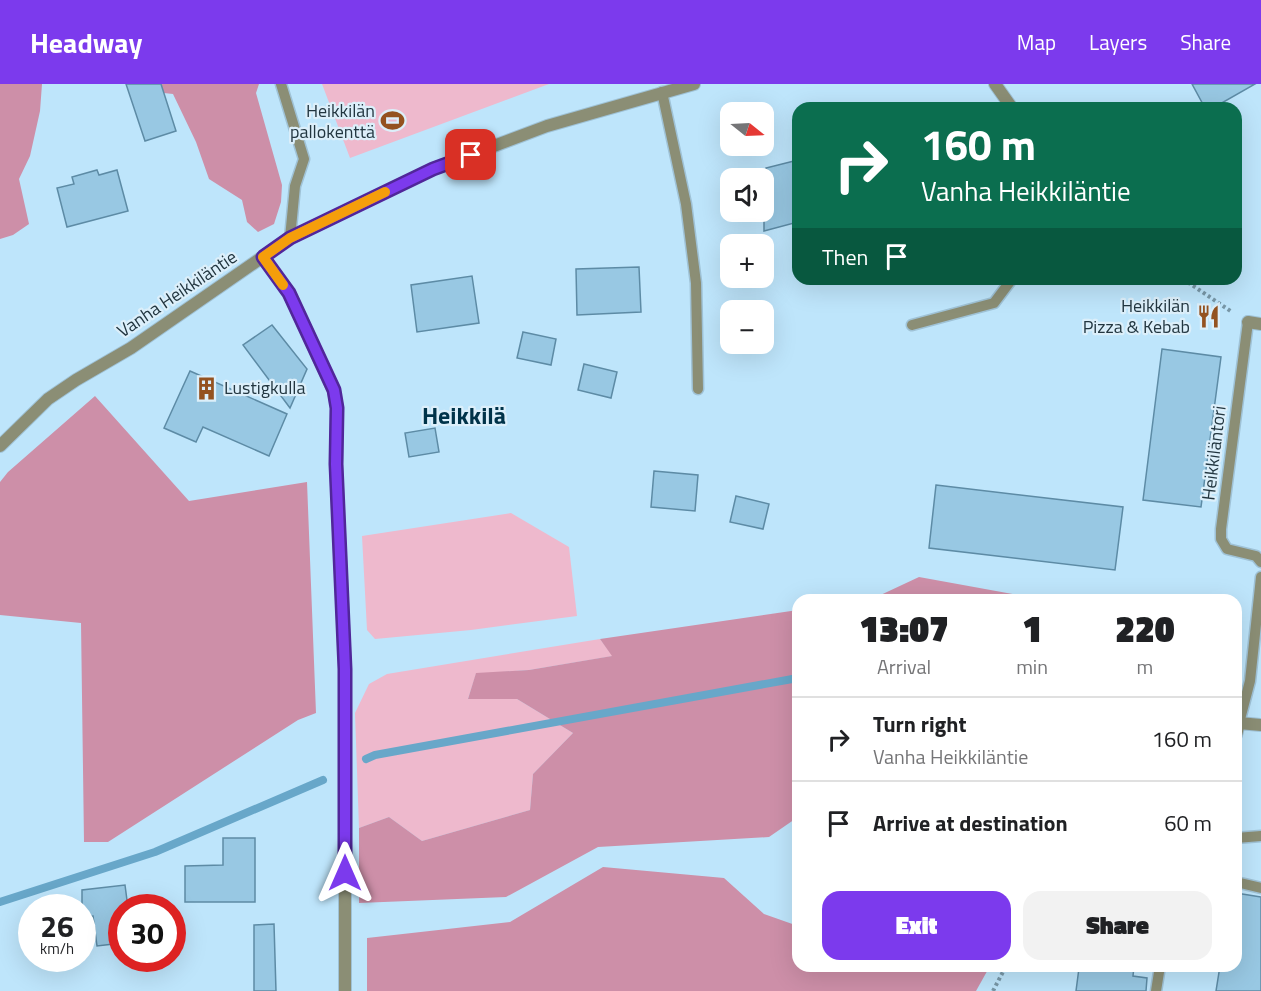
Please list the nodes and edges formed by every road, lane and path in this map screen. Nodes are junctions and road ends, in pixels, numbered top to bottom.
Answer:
1 (280, 84) edge
2 (694, 84) edge
3 (995, 84) edge
4 (662, 92) junction
5 (1008, 102) edge
6 (290, 238) junction
7 (263, 257) junction
8 (1008, 285) edge
9 (1192, 285) edge
10 (1248, 322) junction
11 (1261, 324) edge
12 (912, 325) dead end
13 (698, 389) dead end
14 (0, 446) edge
15 (1261, 562) edge
16 (1261, 578) edge
17 (1242, 713) edge
18 (1261, 725) edge
19 (1242, 728) edge
20 (1261, 836) edge
21 (1242, 838) edge
22 (1242, 883) edge
23 (1261, 888) edge
24 (1003, 972) edge
25 (1159, 972) edge
26 (345, 991) edge
27 (993, 991) edge
28 (1156, 991) edge

1 - 6 lane
2 - 4 street, Vanha Heikkiläntie
3 - 5 street
4 - 6 street, Vanha Heikkiläntie
4 - 13 lane
6 - 7 street, Vanha Heikkiläntie
7 - 14 street, Vanha Heikkiläntie
7 - 26 street
8 - 12 lane
9 - 10 path
10 - 11 street
10 - 15 lane, Heikkiläntori
16 - 17 lane
18 - 19 street
20 - 21 lane
22 - 23 lane
24 - 27 path
25 - 28 lane

